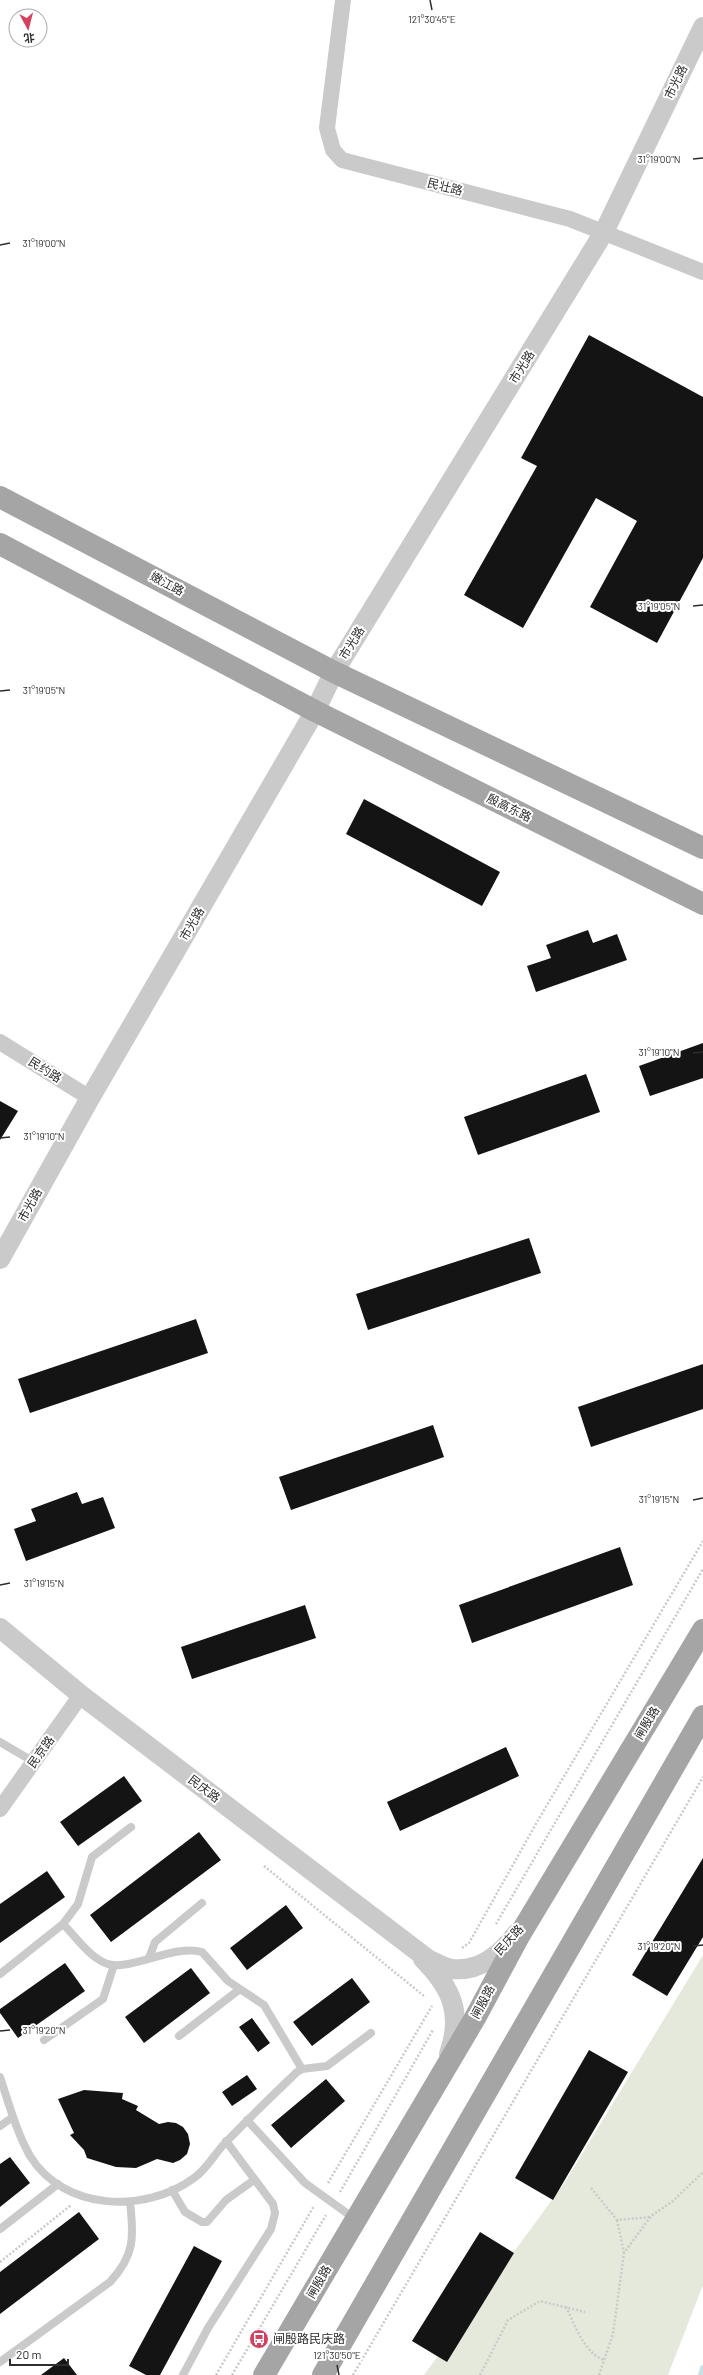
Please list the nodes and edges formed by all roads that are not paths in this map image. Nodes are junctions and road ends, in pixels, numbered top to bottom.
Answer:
1 (343, 0) edge
2 (703, 27) edge
3 (604, 232) junction
4 (703, 272) edge
5 (0, 497) edge
6 (0, 544) edge
7 (334, 672) junction
8 (315, 711) junction
9 (703, 848) edge
10 (703, 904) edge
11 (0, 1042) edge
12 (90, 1098) junction
13 (0, 1259) edge
14 (0, 1628) edge
15 (703, 1630) edge
16 (81, 1695) junction
17 (703, 1716) edge
18 (0, 1742) edge
19 (34, 1762) junction
20 (0, 1809) edge
21 (131, 1827) dead end
22 (202, 1903) dead end
23 (537, 1908) junction
24 (63, 1924) junction
25 (149, 1958) junction
26 (114, 1965) junction
27 (442, 1972) junction
28 (0, 1974) edge
29 (240, 1989) junction
30 (371, 2033) dead end
31 (179, 2036) dead end
32 (44, 2040) dead end
33 (445, 2067) junction
34 (302, 2069) junction
35 (0, 2077) edge
36 (13, 2117) junction
37 (247, 2120) junction
38 (0, 2126) edge
39 (226, 2141) junction
40 (254, 2180) junction
41 (58, 2184) junction
42 (172, 2190) junction
43 (130, 2202) junction
44 (355, 2219) junction
45 (0, 2229) edge
46 (0, 2362) edge
47 (183, 2375) edge
48 (264, 2375) edge
49 (322, 2375) edge

1 - 3 street, 民壮路
2 - 3 street, 市光路
3 - 4 street, 民壮路
3 - 7 street, 市光路
5 - 7 main road, 嫩江路
6 - 8 main road
7 - 8 street, 市光路
7 - 9 main road
8 - 10 main road, 殷高东路
8 - 12 street, 市光路
11 - 12 street, 民约路
12 - 13 street, 市光路
14 - 16 street, 民庆路
15 - 23 main road, 闸殷路
16 - 19 street, 民京路
16 - 27 street, 民庆路
17 - 49 main road
18 - 19 lane
19 - 20 street, 民京路
21 - 24 lane
22 - 25 lane
23 - 27 street, 民庆路
23 - 33 main road, 闸殷路
24 - 26 lane
24 - 28 lane
25 - 26 lane
25 - 29 lane
26 - 32 lane
27 - 33 street, 民庆路
29 - 31 lane
29 - 34 lane
30 - 34 lane
33 - 44 main road, 闸殷路
34 - 37 lane
35 - 36 lane
36 - 38 lane
36 - 41 lane
37 - 39 lane
37 - 44 lane
39 - 40 lane
39 - 42 lane
40 - 42 lane
40 - 47 lane
41 - 43 lane
41 - 45 lane
42 - 43 lane
43 - 46 lane
44 - 48 main road, 闸殷路

